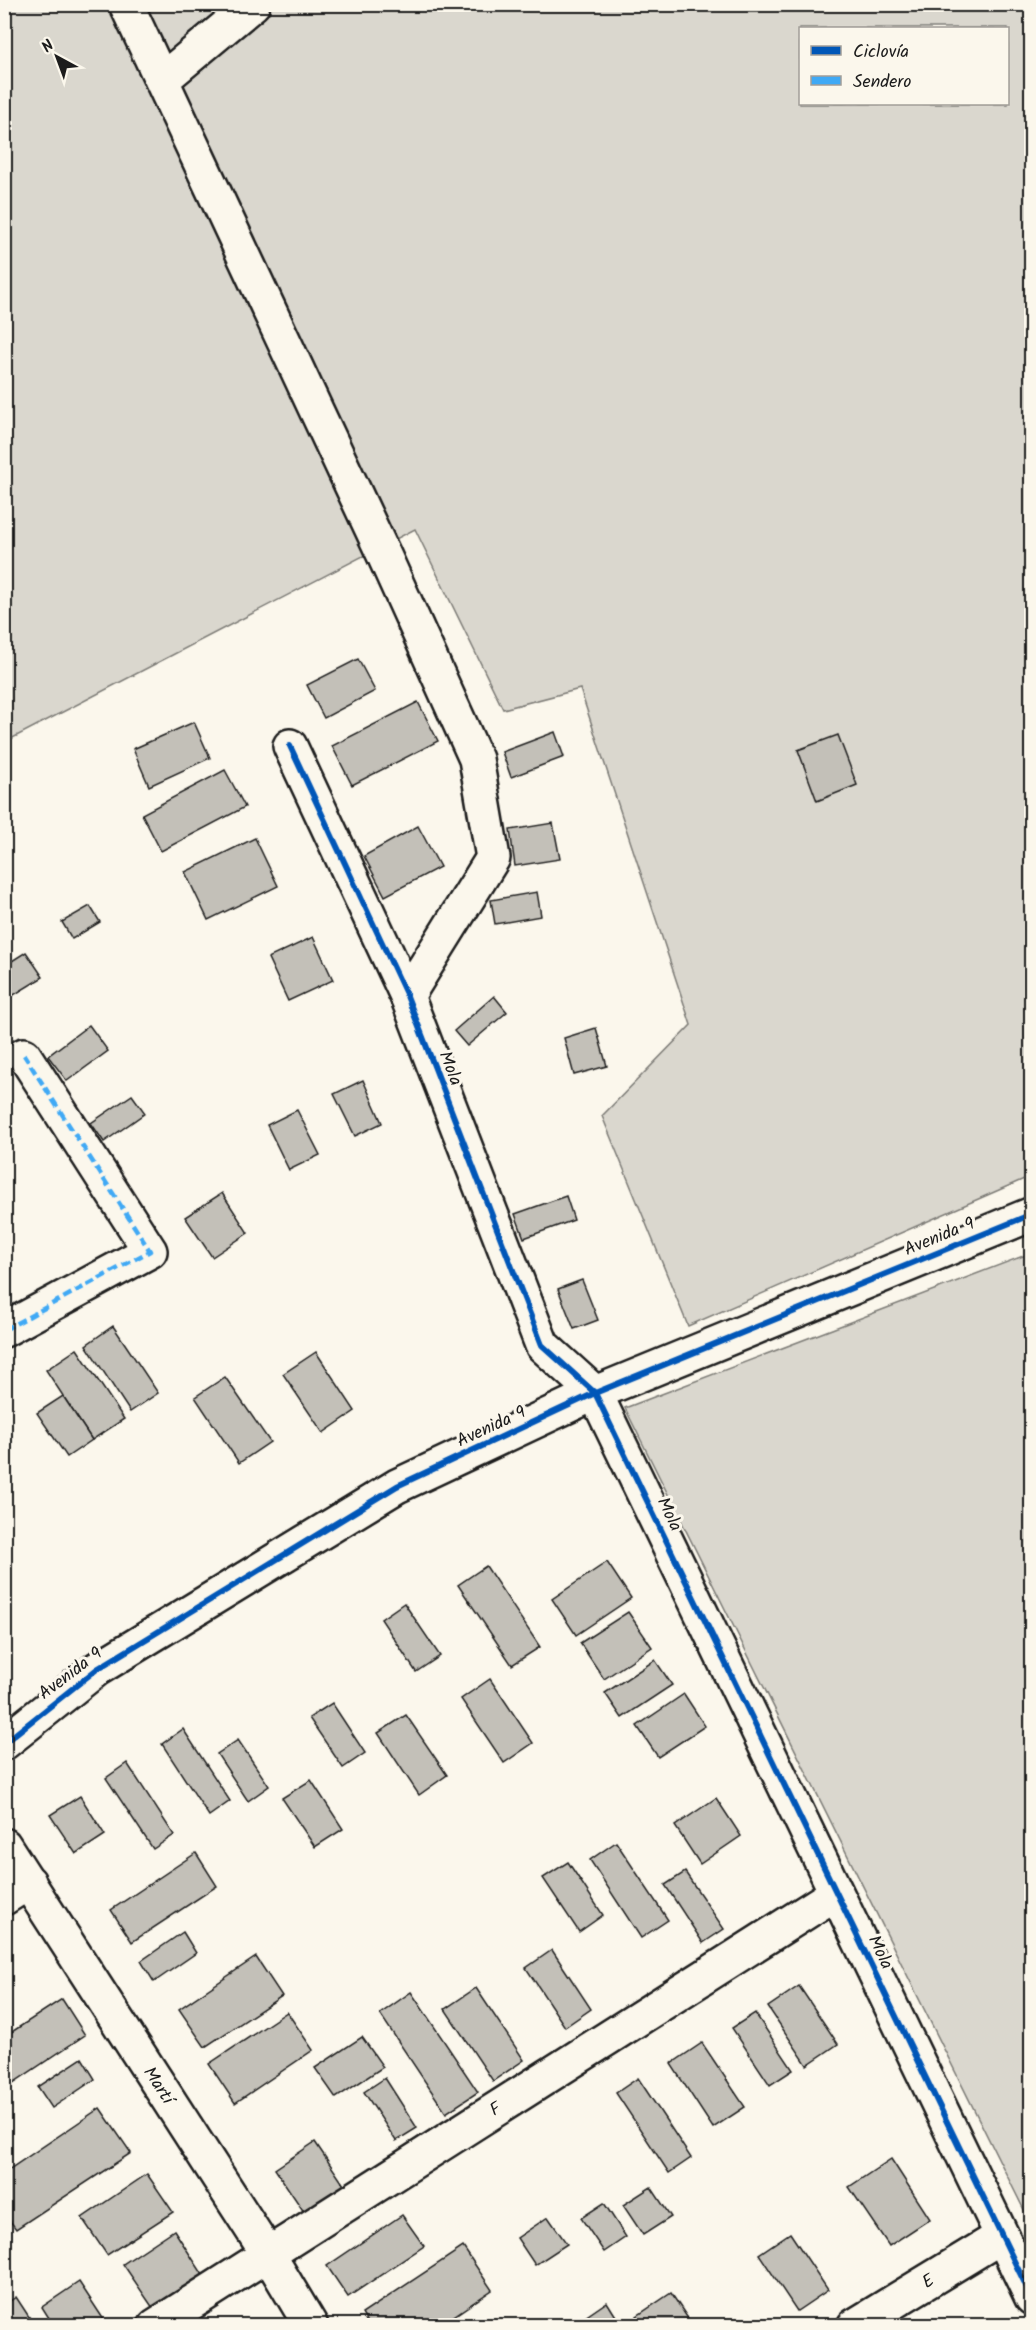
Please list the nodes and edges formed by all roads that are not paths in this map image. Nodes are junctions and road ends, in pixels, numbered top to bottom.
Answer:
1 (126, 4) edge
2 (253, 4) edge
3 (162, 80) junction
4 (290, 747) dead end
5 (407, 996) junction
6 (24, 1055) dead end
7 (1032, 1214) edge
8 (4, 1330) edge
9 (595, 1393) junction
10 (4, 1743) edge
11 (4, 1845) edge
12 (17, 1890) edge
13 (836, 1893) junction
14 (1002, 2236) junction
15 (268, 2254) junction
16 (1032, 2298) edge
17 (155, 2325) edge
18 (311, 2325) edge
19 (854, 2325) edge

1 - 3 street
2 - 3 street
3 - 5 street
4 - 5 street, Mola
5 - 9 street, Mola
6 - 8 street
7 - 9 street, Avenida 9
9 - 10 street, Avenida 9
9 - 13 street, Mola
11 - 12 street, Martí
12 - 15 street, Martí
13 - 14 street, Mola
13 - 15 street, F
14 - 16 street, Mola
14 - 19 street, E
15 - 17 street, F
15 - 18 street, Martí

